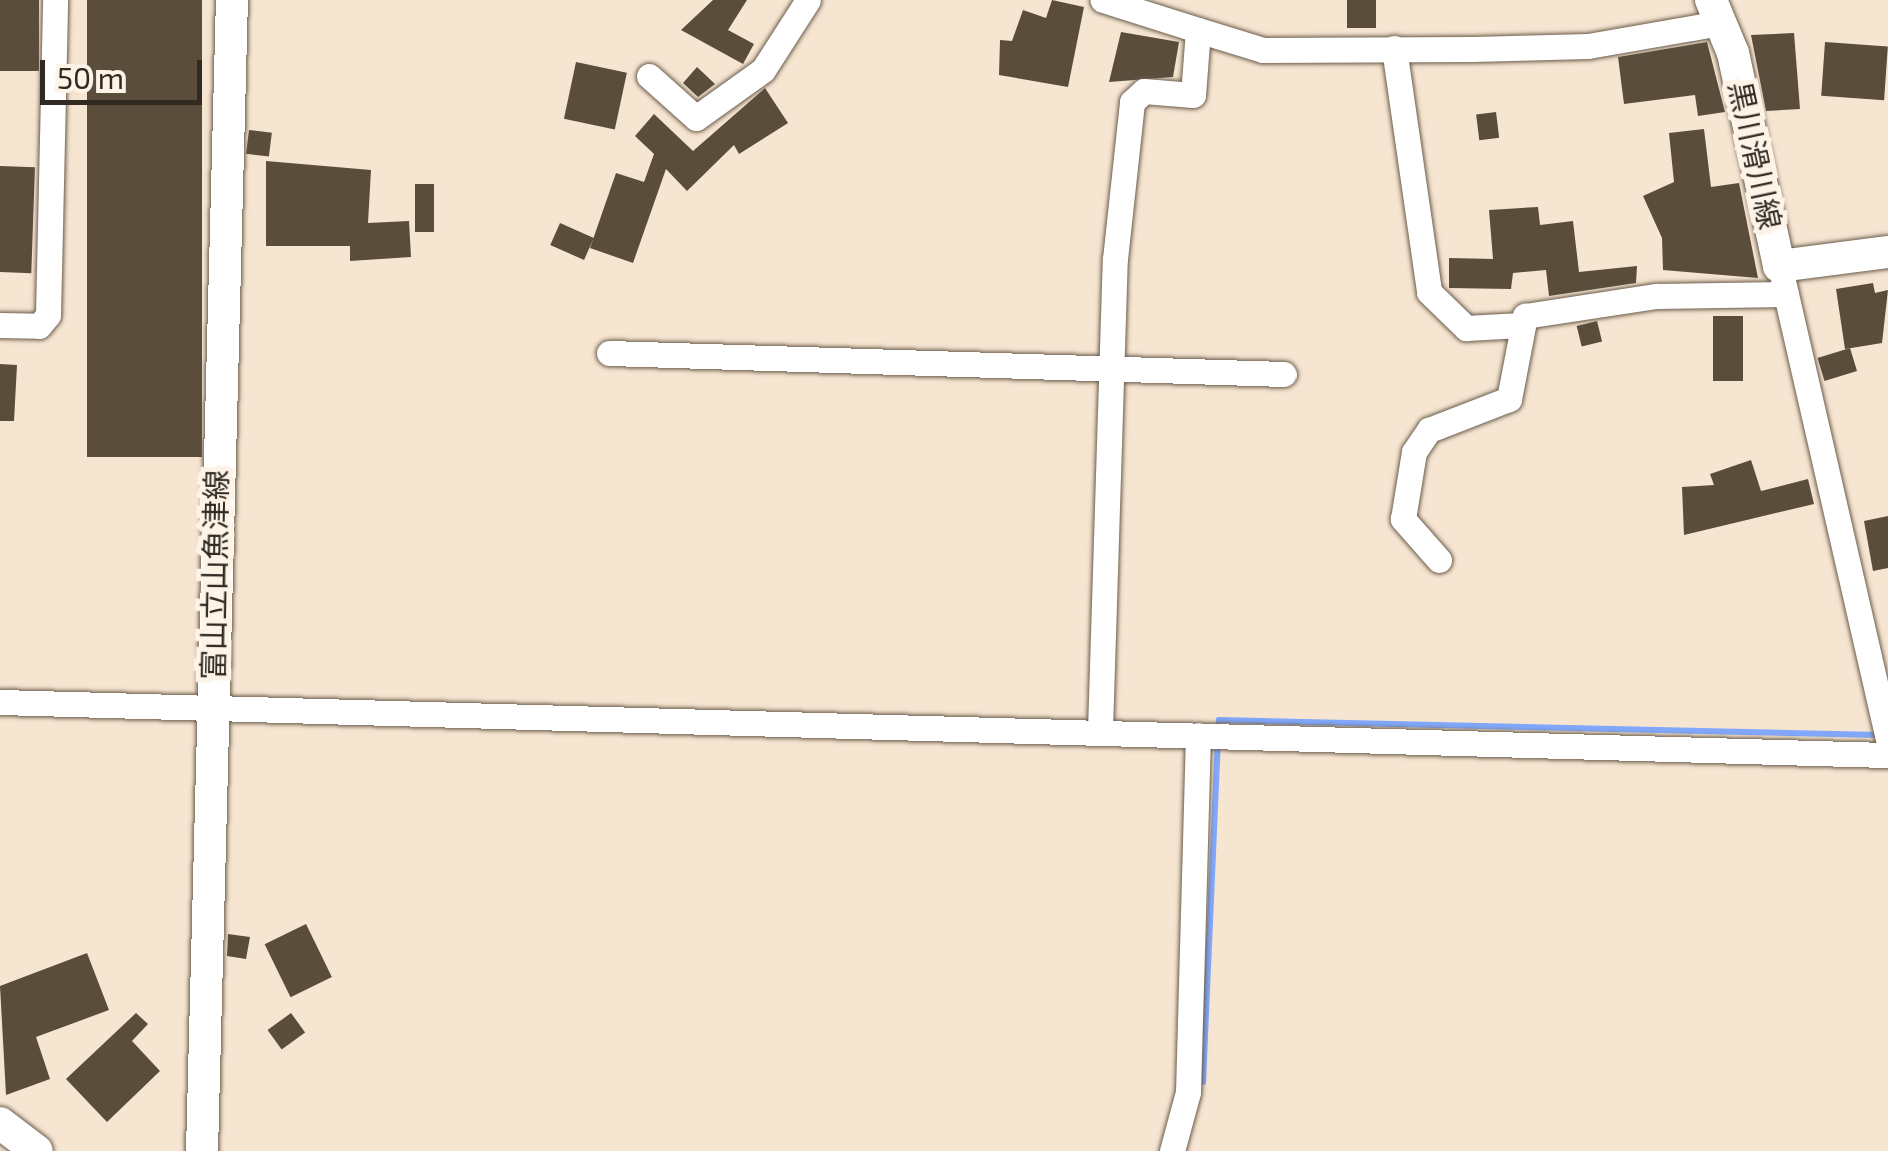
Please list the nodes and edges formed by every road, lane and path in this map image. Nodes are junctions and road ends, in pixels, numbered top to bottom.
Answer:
1 (56, 0) edge
2 (232, 0) edge
3 (808, 0) edge
4 (1103, 0) edge
5 (1716, 12) edge
6 (1198, 30) junction
7 (1394, 48) junction
8 (650, 76) dead end
9 (1888, 252) edge
10 (1782, 280) junction
11 (1522, 324) junction
12 (0, 325) edge
13 (609, 353) dead end
14 (1110, 368) junction
15 (1284, 374) dead end
16 (1439, 560) dead end
17 (0, 702) edge
18 (210, 715) junction
19 (1100, 730) junction
20 (1198, 735) junction
21 (1888, 739) edge
22 (1888, 755) edge
23 (0, 1123) edge
24 (37, 1151) edge
25 (202, 1151) edge
26 (1172, 1151) edge

1 - 12 street
2 - 18 main road, 富山立山魚津線
3 - 8 street
4 - 6 street
5 - 7 street
5 - 10 main road, 黒川滑川線
6 - 7 street
6 - 14 street
7 - 11 street
9 - 10 main road, 黒川滑川線
10 - 11 street
10 - 21 street
11 - 16 street
13 - 14 street
14 - 15 street
14 - 19 street
17 - 18 street
18 - 19 street
18 - 25 main road, 富山立山魚津線
19 - 20 street
20 - 22 street
20 - 26 street
23 - 24 main road

